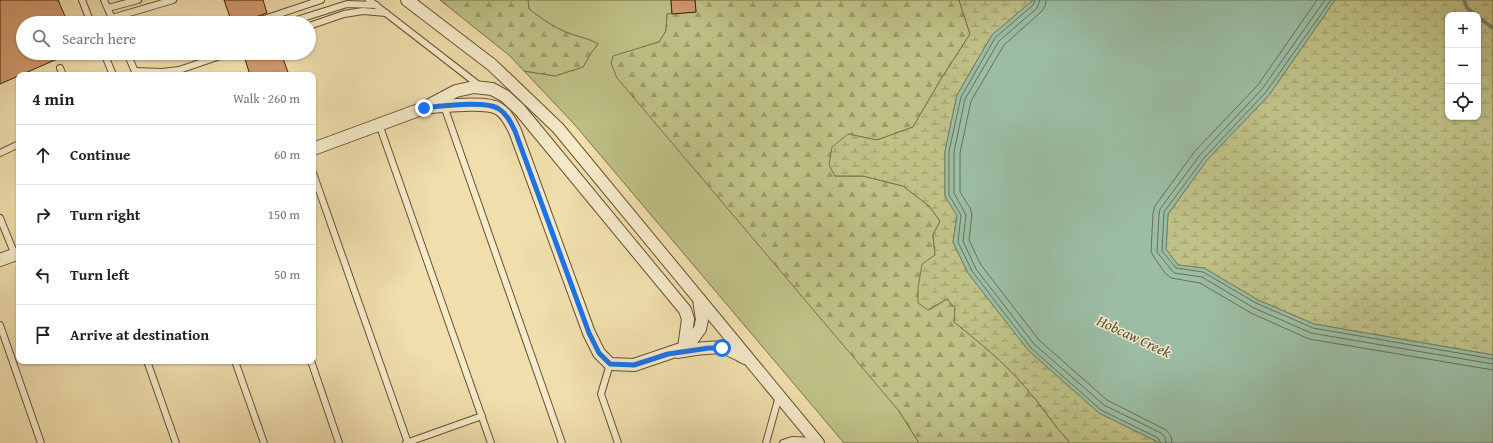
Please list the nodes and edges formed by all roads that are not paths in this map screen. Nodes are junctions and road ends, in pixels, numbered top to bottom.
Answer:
1 (82, 0) edge
2 (104, 0) edge
3 (138, 0) edge
4 (173, 0) edge
5 (321, 0) edge
6 (369, 0) edge
7 (407, 0) edge
8 (376, 5) junction
9 (108, 8) junction
10 (386, 13) junction
11 (88, 16) edge
12 (111, 16) edge
13 (127, 16) edge
14 (273, 16) edge
15 (308, 16) edge
16 (316, 24) edge
17 (107, 60) edge
18 (130, 60) edge
19 (208, 60) edge
20 (60, 68) dead end
21 (62, 72) edge
22 (113, 72) edge
23 (136, 72) edge
24 (162, 72) edge
25 (483, 88) junction
26 (444, 106) junction
27 (424, 108) junction
28 (380, 124) junction
29 (16, 145) edge
30 (316, 148) edge
31 (0, 153) edge
32 (316, 182) edge
33 (0, 218) edge
34 (16, 252) edge
35 (16, 254) edge
36 (0, 260) edge
37 (699, 299) junction
38 (0, 325) edge
39 (684, 348) junction
40 (668, 354) junction
41 (750, 361) junction
42 (148, 364) edge
43 (236, 364) edge
44 (312, 364) edge
45 (610, 364) junction
46 (779, 396) junction
47 (482, 416) junction
48 (817, 442) edge
49 (41, 443) edge
50 (176, 443) edge
51 (264, 443) edge
52 (339, 443) edge
53 (407, 443) edge
54 (491, 443) edge
55 (562, 443) edge
56 (618, 443) edge
57 (766, 443) edge
58 (783, 443) edge

1 - 11 lane
2 - 9 lane
3 - 9 lane
4 - 13 lane
5 - 14 lane
6 - 8 lane
7 - 37 street
8 - 10 lane
8 - 15 lane
9 - 12 lane
10 - 16 lane
10 - 25 lane
17 - 22 lane
18 - 23 lane
19 - 24 lane
20 - 21 lane
25 - 27 street
25 - 39 street
26 - 27 street
26 - 45 street
26 - 55 lane
27 - 28 street
28 - 30 street
28 - 47 lane
29 - 31 lane
32 - 53 lane
33 - 34 lane
35 - 36 street
37 - 39 street
37 - 41 street
38 - 49 lane
39 - 40 street
40 - 41 street
40 - 45 street
41 - 46 street
42 - 50 lane
43 - 51 lane
44 - 52 lane
45 - 56 lane
46 - 48 street
46 - 57 lane
47 - 53 lane
47 - 54 lane
48 - 58 lane

